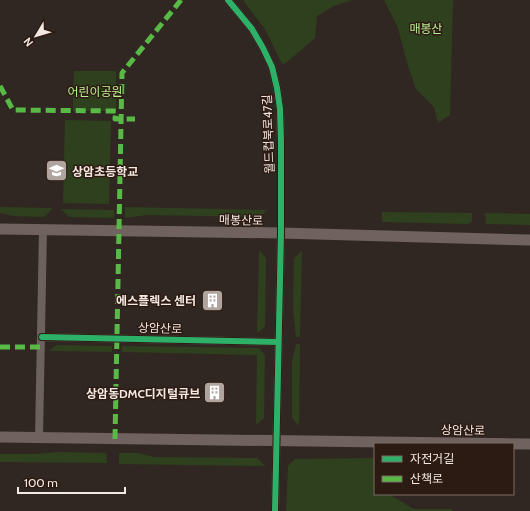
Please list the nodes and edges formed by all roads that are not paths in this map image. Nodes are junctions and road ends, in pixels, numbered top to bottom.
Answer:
1 (228, 0) edge
2 (0, 229) edge
3 (43, 229) junction
4 (281, 233) junction
5 (530, 240) edge
6 (42, 336) junction
7 (278, 342) junction
8 (0, 437) edge
9 (39, 437) junction
10 (276, 440) junction
11 (466, 443) edge
12 (514, 444) edge
13 (530, 444) edge
14 (275, 511) edge

1 - 4 street, 월드컵북로47길
2 - 3 main road, 매봉산로
3 - 4 main road, 매봉산로
3 - 6 street
4 - 5 main road, 매봉산로
4 - 7 street
6 - 7 street, 상암산로
6 - 9 street
7 - 10 street
8 - 9 main road, 상암산로
9 - 10 main road, 상암산로
10 - 11 main road, 상암산로
10 - 14 street
12 - 13 main road, 상암산로

